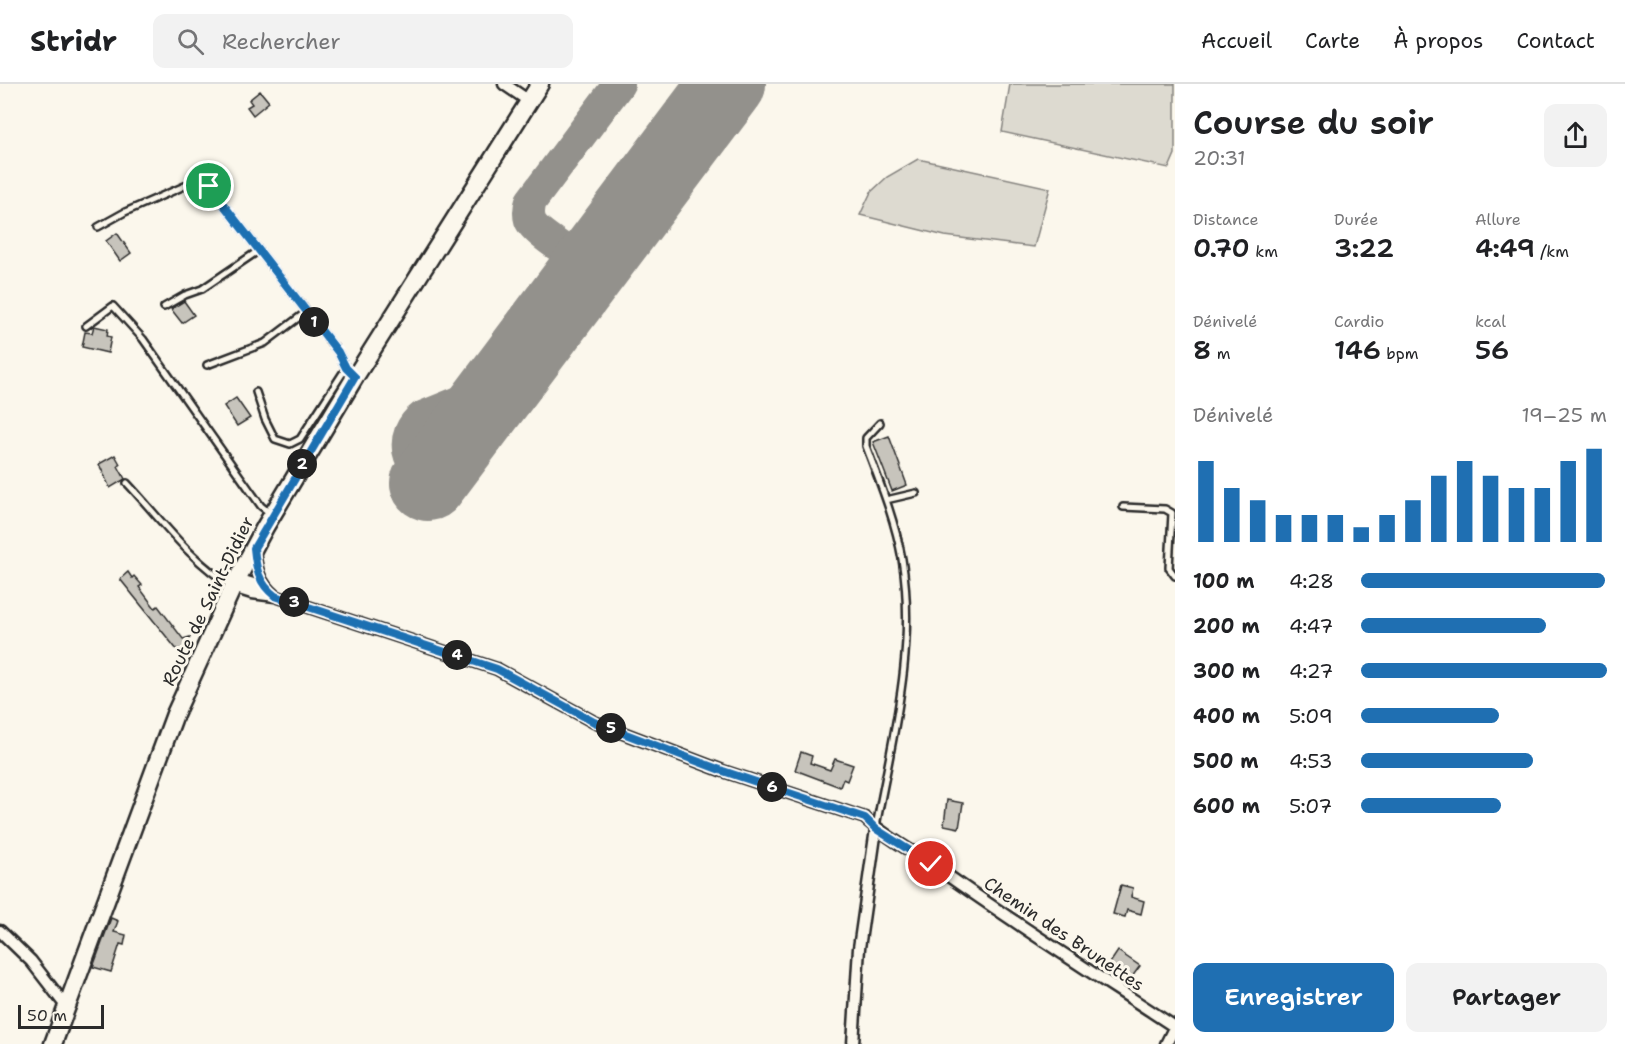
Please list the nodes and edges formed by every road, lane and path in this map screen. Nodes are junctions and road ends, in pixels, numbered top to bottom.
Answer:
1 (504, 84) edge
2 (540, 84) edge
3 (529, 101) junction
4 (98, 227) dead end
5 (258, 250) junction
6 (164, 307) dead end
7 (306, 312) junction
8 (86, 326) dead end
9 (207, 365) dead end
10 (350, 373) junction
11 (256, 392) dead end
12 (880, 423) dead end
13 (127, 483) dead end
14 (916, 493) dead end
15 (886, 500) junction
16 (1123, 507) dead end
17 (272, 515) junction
18 (254, 548) junction
19 (1175, 576) edge
20 (235, 583) junction
21 (266, 588) junction
22 (275, 596) junction
23 (876, 829) junction
24 (0, 931) edge
25 (67, 1004) junction
26 (1175, 1026) edge
27 (52, 1044) edge
28 (853, 1044) edge
29 (1166, 1044) edge

1 - 3 street
2 - 3 main road, Route de Saint-Didier
3 - 10 main road, Route de Saint-Didier
4 - 5 lane
5 - 6 lane
5 - 7 lane
7 - 9 lane
7 - 10 lane
8 - 17 lane
10 - 11 lane
10 - 17 main road, Route de Saint-Didier
12 - 15 lane
13 - 20 lane
14 - 15 lane
15 - 23 lane
16 - 19 lane
17 - 18 main road, Route de Saint-Didier
18 - 20 main road, Route de Saint-Didier
18 - 21 street
20 - 21 street
20 - 22 street
20 - 25 main road, Route de Saint-Didier
21 - 22 street
22 - 23 street, Chemin des Brunettes
23 - 26 street, Chemin des Brunettes
23 - 28 street
24 - 25 street
25 - 27 main road, Route de Saint-Didier
26 - 29 street

